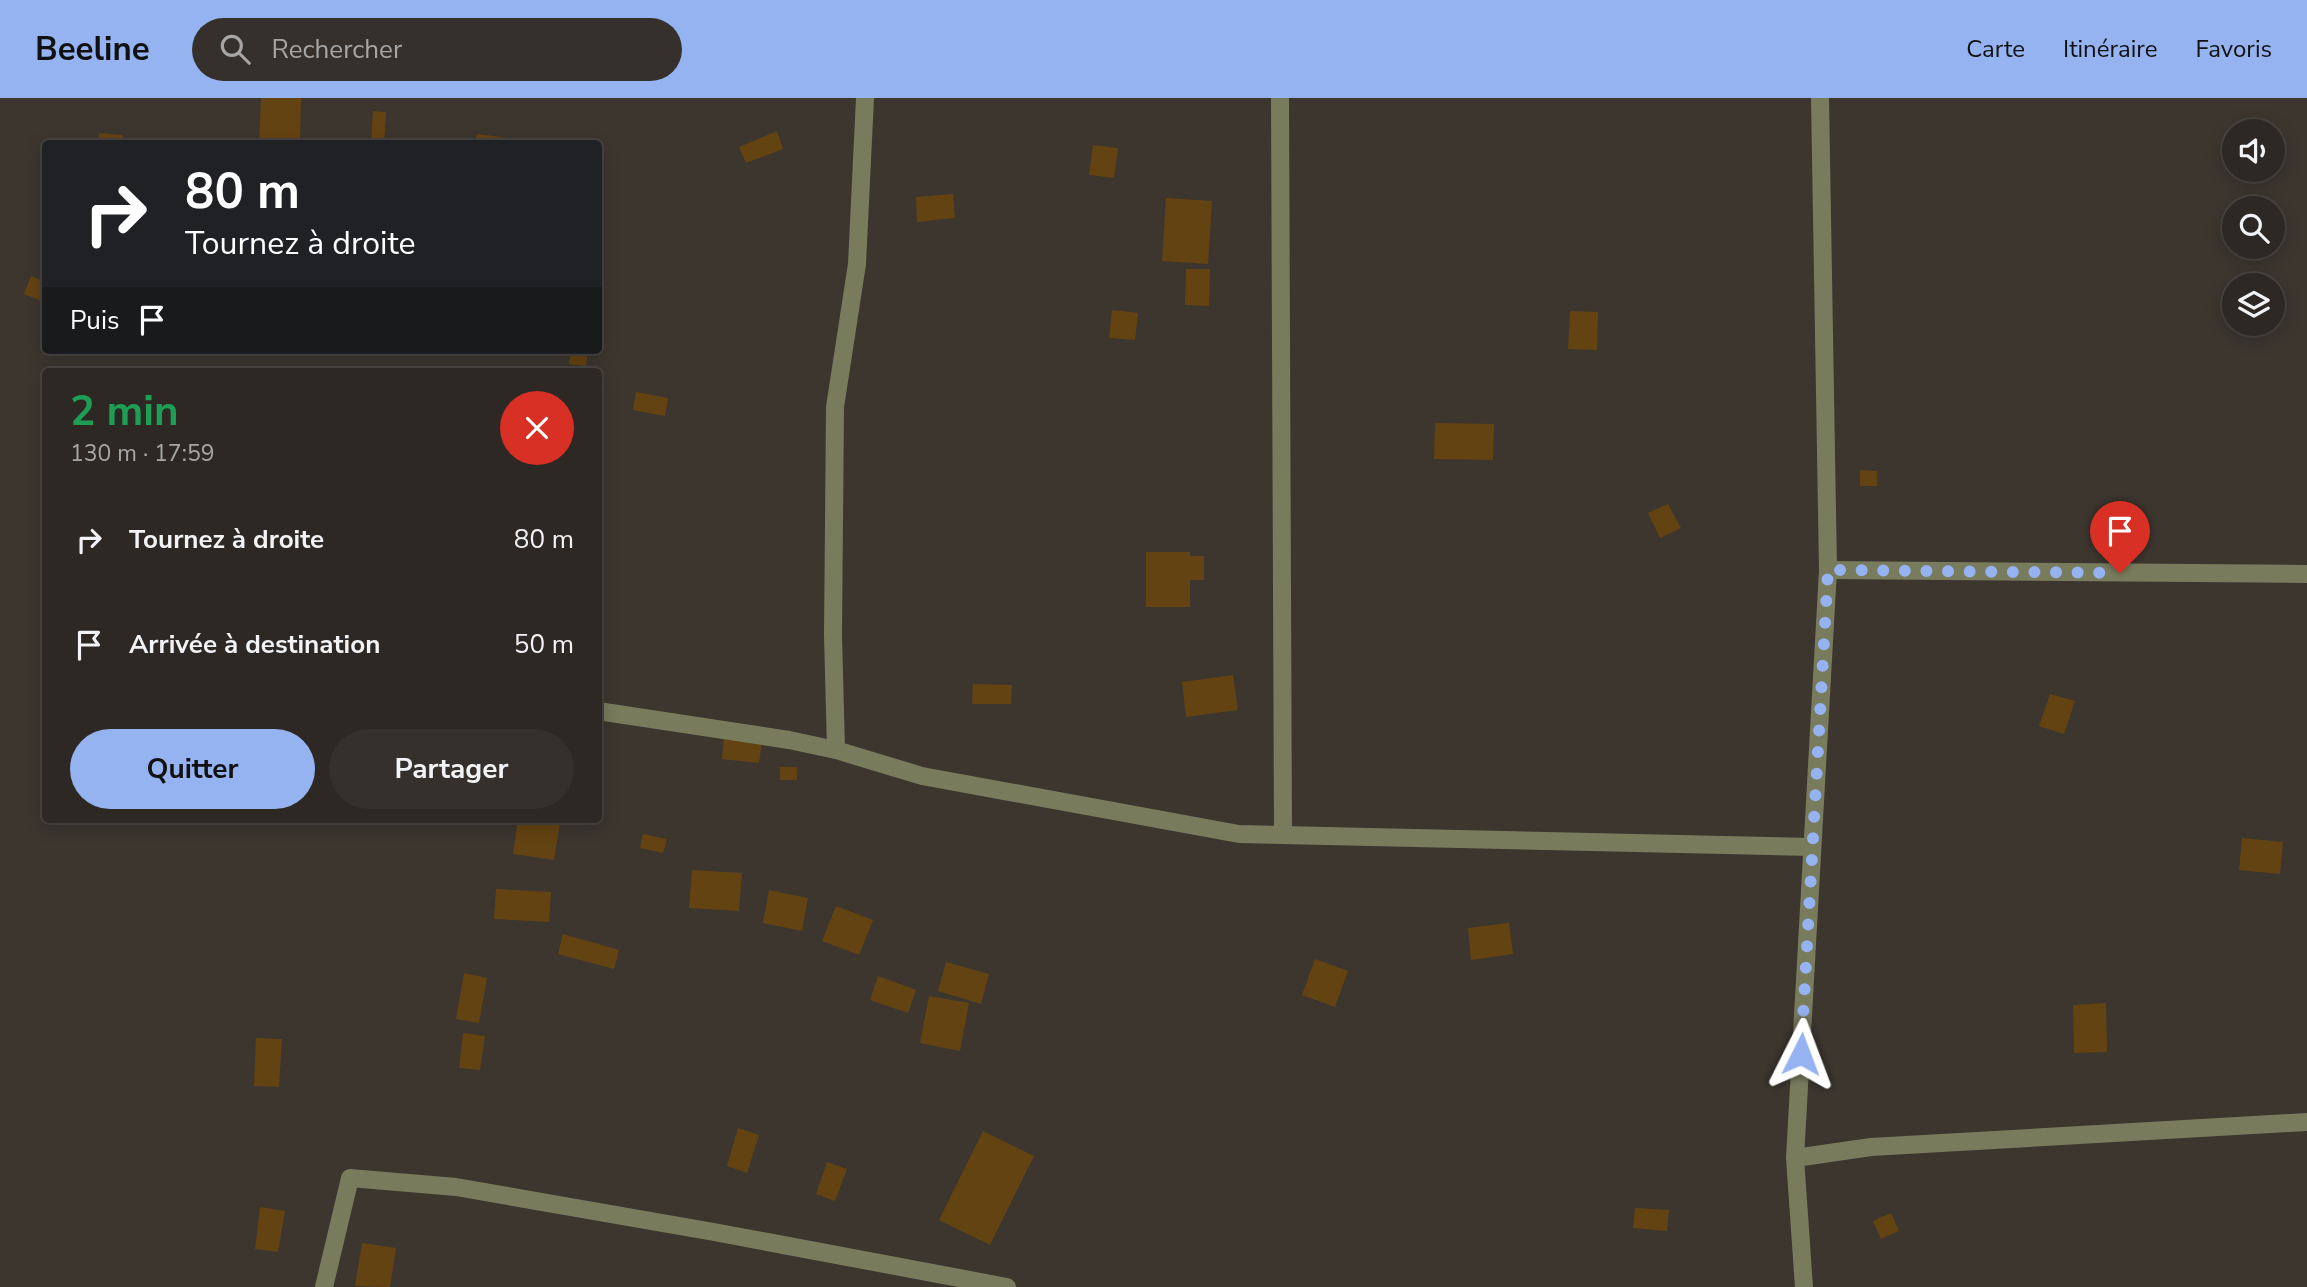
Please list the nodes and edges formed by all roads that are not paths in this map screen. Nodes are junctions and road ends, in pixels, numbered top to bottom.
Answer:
1 (865, 98) edge
2 (1280, 98) edge
3 (1820, 98) edge
4 (1828, 570) junction
5 (2307, 574) edge
6 (602, 712) edge
7 (836, 750) junction
8 (1283, 835) junction
9 (1812, 847) junction
10 (2307, 1122) edge
11 (1795, 1158) junction
12 (324, 1287) edge
13 (1007, 1287) edge
14 (1804, 1287) edge

1 - 7 street
2 - 8 street
3 - 4 street
4 - 5 street
4 - 9 street
6 - 7 street
7 - 8 street
8 - 9 street
9 - 11 street
10 - 11 street
11 - 14 street
12 - 13 street

